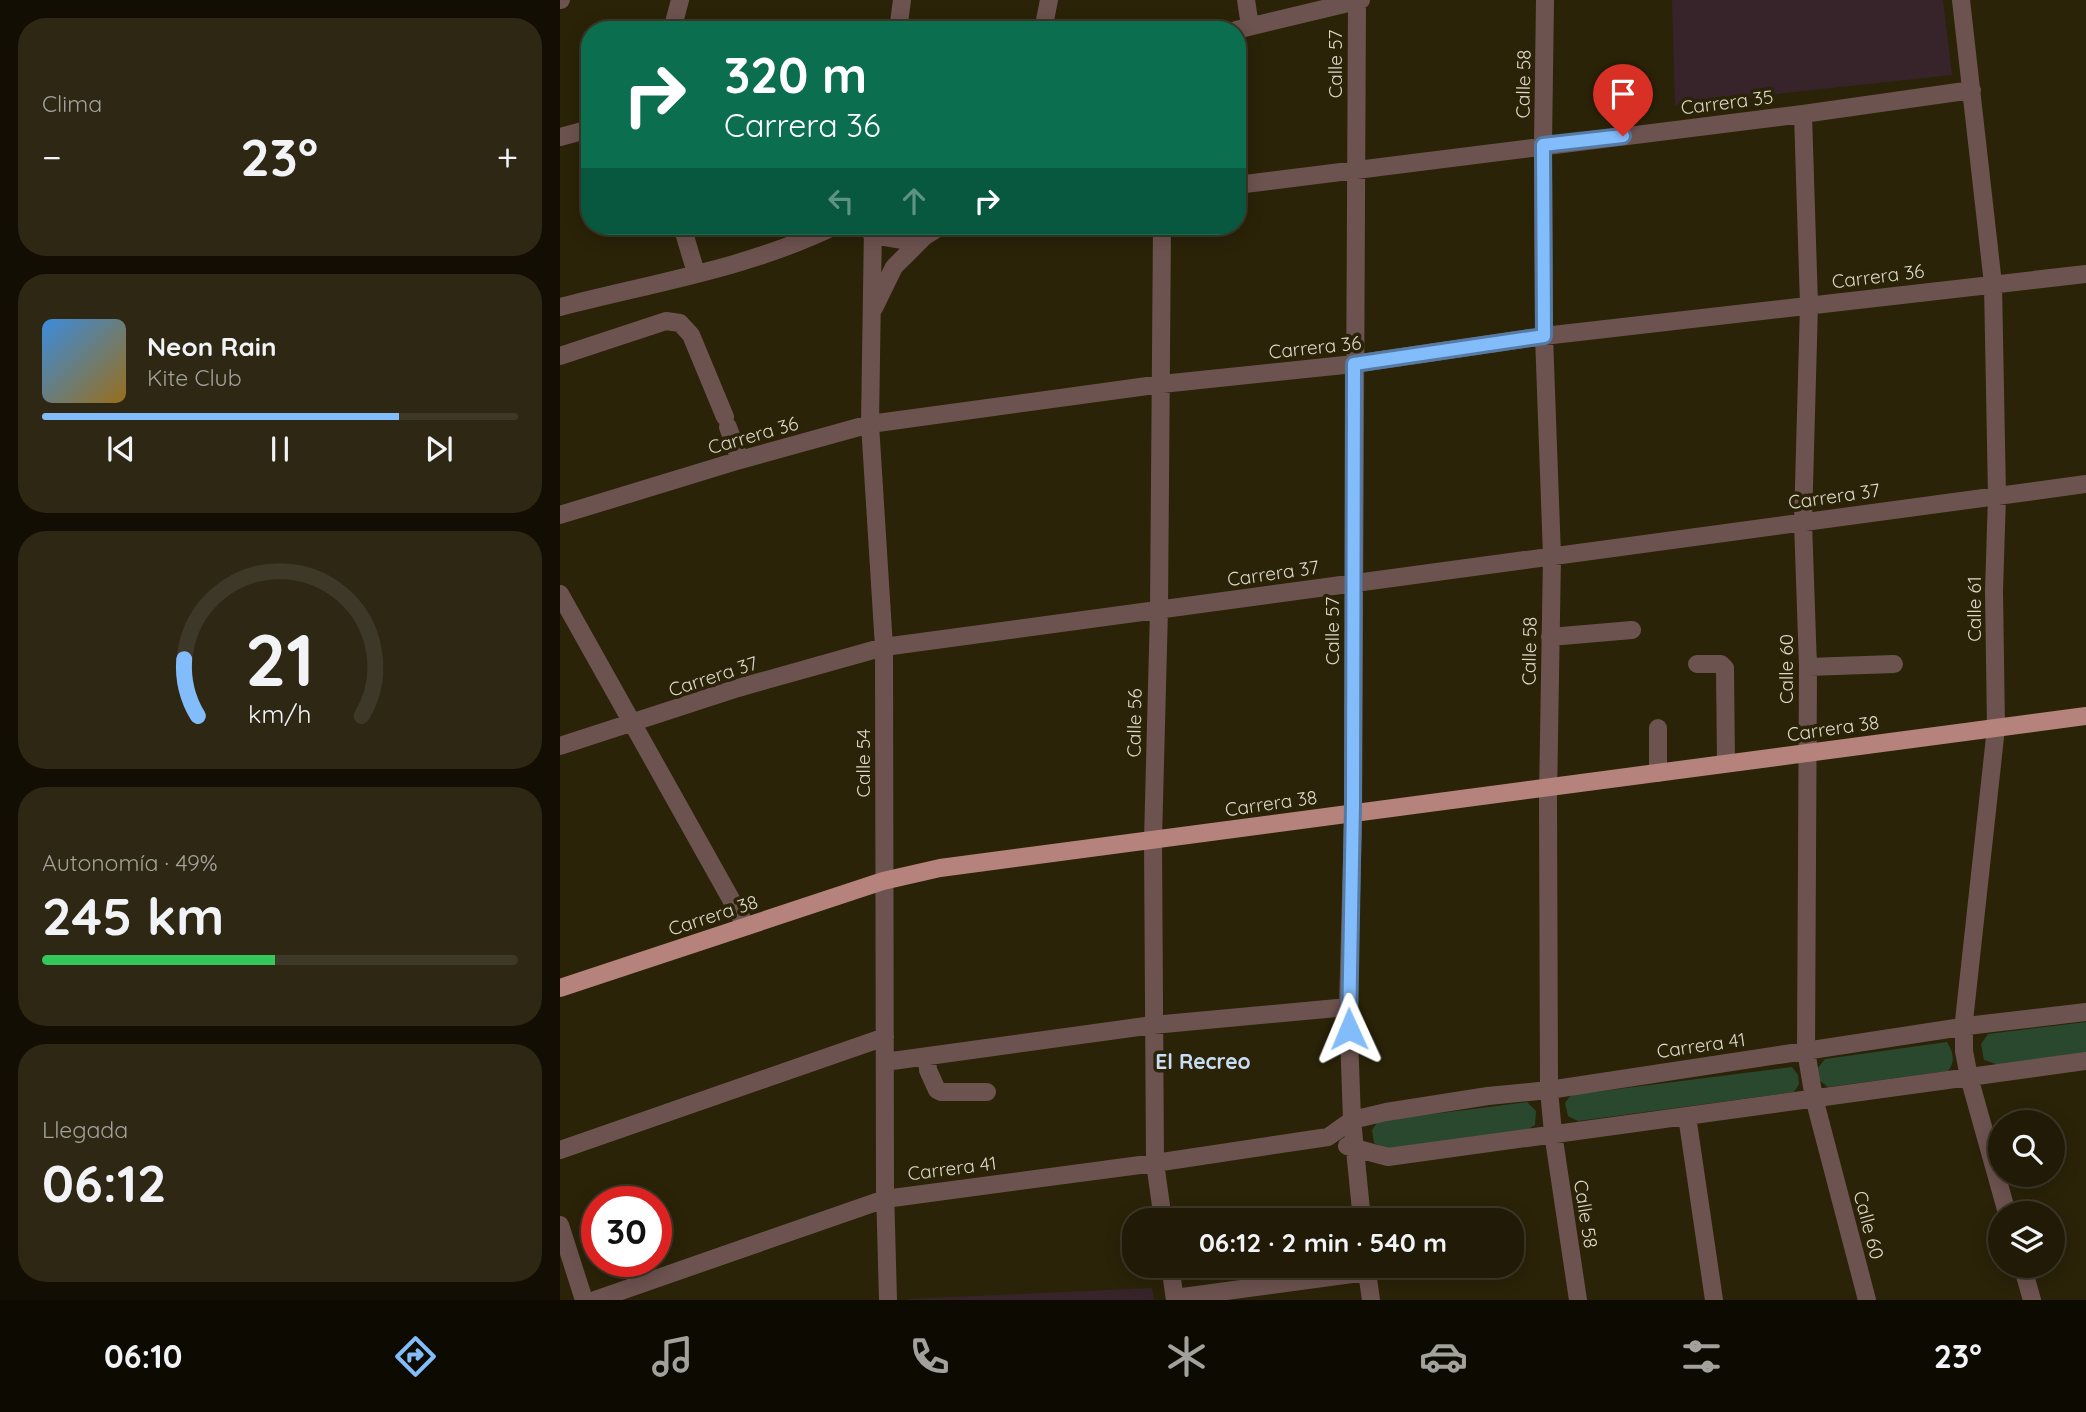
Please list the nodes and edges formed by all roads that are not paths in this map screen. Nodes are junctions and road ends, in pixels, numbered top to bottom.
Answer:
1 (680, 0) edge
2 (902, 0) edge
3 (1049, 0) edge
4 (1246, 0) edge
5 (1358, 0) edge
6 (1545, 0) edge
7 (1961, 0) edge
8 (674, 21) edge
9 (899, 21) edge
10 (1045, 21) edge
11 (1244, 21) edge
12 (1246, 27) edge
13 (1972, 90) junction
14 (1803, 114) junction
15 (581, 131) edge
16 (560, 137) edge
17 (1543, 145) junction
18 (1355, 169) junction
19 (1246, 183) edge
20 (685, 235) edge
21 (817, 235) edge
22 (873, 235) edge
23 (886, 235) edge
24 (1162, 235) edge
25 (925, 236) joint
26 (696, 273) junction
27 (2086, 274) edge
28 (1993, 284) junction
29 (561, 303) edge
30 (1809, 305) junction
31 (871, 316) junction
32 (1544, 336) junction
33 (560, 356) edge
34 (1354, 364) junction
35 (1162, 384) junction
36 (870, 424) junction
37 (740, 460) junction
38 (2086, 484) edge
39 (1997, 496) junction
40 (560, 515) edge
41 (1803, 522) junction
42 (1552, 556) junction
43 (1353, 583) junction
44 (560, 594) edge
45 (1159, 610) junction
46 (1632, 630) dead end
47 (1549, 637) junction
48 (884, 647) junction
49 (1697, 664) dead end
50 (1894, 664) dead end
51 (1808, 667) junction
52 (2086, 716) edge
53 (632, 724) junction
54 (1658, 728) dead end
55 (1996, 728) junction
56 (560, 746) edge
57 (1806, 753) junction
58 (1726, 763) junction
59 (1658, 773) junction
60 (1548, 787) junction
61 (1353, 813) junction
62 (1153, 840) junction
63 (883, 881) junction
64 (746, 926) junction
65 (560, 988) edge
66 (1348, 1007) junction
67 (2086, 1012) edge
68 (1153, 1025) junction
69 (1964, 1027) junction
70 (885, 1037) junction
71 (1806, 1051) junction
72 (927, 1057) junction
73 (2086, 1061) edge
74 (885, 1062) junction
75 (1969, 1077) junction
76 (1549, 1090) junction
77 (987, 1091) dead end
78 (1814, 1098) junction
79 (1687, 1116) junction
80 (1352, 1120) junction
81 (1553, 1133) junction
82 (1328, 1137) junction
83 (1354, 1149) junction
84 (560, 1150) edge
85 (1155, 1163) junction
86 (885, 1199) junction
87 (2004, 1201) edge
88 (1161, 1208) edge
89 (1361, 1208) edge
90 (560, 1225) edge
91 (1172, 1278) edge
92 (1309, 1278) edge
93 (1368, 1278) edge
94 (2026, 1278) edge
95 (1175, 1299) edge
96 (584, 1300) edge
97 (595, 1300) edge
98 (887, 1300) edge
99 (1371, 1300) edge
100 (1578, 1300) edge
101 (1714, 1300) edge
102 (1867, 1300) edge
103 (2032, 1300) edge

1 - 8 street
2 - 9 street
3 - 10 street
4 - 11 street
5 - 12 street
5 - 18 street, Calle 57
6 - 17 street, Calle 58
7 - 13 street, Calle 61
13 - 14 street, Carrera 35
13 - 28 street, Calle 61
14 - 17 street, Carrera 35
14 - 30 street, Calle 60
15 - 16 street
17 - 18 street, Carrera 35
17 - 32 street, Calle 58
18 - 19 street, Carrera 35
18 - 34 street, Calle 57
20 - 26 street
21 - 26 street
22 - 31 street, Calle 54
23 - 25 street
24 - 35 street, Calle 56
25 - 31 street
26 - 29 street
27 - 28 street, Carrera 36
28 - 30 street, Carrera 36
28 - 39 street, Calle 61
30 - 32 street, Carrera 36
30 - 41 street, Calle 60
31 - 36 street, Calle 54
32 - 34 street, Carrera 36
32 - 42 street, Calle 58
33 - 37 street
34 - 35 street, Carrera 36
34 - 43 street, Calle 57
35 - 36 street, Carrera 36
35 - 45 street, Calle 56
36 - 37 street, Carrera 36
36 - 48 street, Calle 54
37 - 40 street, Carrera 36
38 - 39 street, Carrera 37
39 - 41 street, Carrera 37
39 - 55 street, Calle 61
41 - 42 street, Carrera 37
41 - 51 street, Calle 60
42 - 43 street, Carrera 37
42 - 47 street, Calle 58
43 - 45 street, Carrera 37
43 - 61 street, Calle 57
44 - 53 street
45 - 48 street, Carrera 37
45 - 62 street, Calle 56
46 - 47 street
47 - 60 street, Calle 58
48 - 53 street, Carrera 37
48 - 63 street, Calle 54
49 - 58 street
50 - 51 street
51 - 57 street, Calle 60
52 - 55 main road, Carrera 38
53 - 56 street, Carrera 37
53 - 64 street
54 - 59 street
55 - 57 main road, Carrera 38
55 - 69 street, Calle 61
57 - 58 main road, Carrera 38
57 - 71 street, Calle 60
58 - 59 main road, Carrera 38
59 - 60 main road, Carrera 38
60 - 61 main road, Carrera 38
60 - 76 street, Calle 58
61 - 62 main road, Carrera 38
61 - 66 street, Calle 57
62 - 63 main road, Carrera 38
62 - 68 street, Calle 56
63 - 64 main road, Carrera 38
63 - 70 street, Calle 54
64 - 65 main road, Carrera 38
66 - 68 street
66 - 80 street, Calle 57
67 - 69 street, Carrera 41
68 - 72 street
68 - 85 street, Calle 56
69 - 71 street, Carrera 41
69 - 75 street, Calle 61
70 - 74 street, Calle 54
70 - 84 street
71 - 76 street, Carrera 41
71 - 78 street, Calle 60
72 - 74 street
72 - 77 street
73 - 75 street
74 - 86 street, Calle 54
75 - 78 street
75 - 87 street, Calle 61
76 - 80 street, Carrera 41
76 - 81 street, Calle 58
78 - 79 street
78 - 102 street, Calle 60
79 - 81 street
79 - 101 street
80 - 82 street, Carrera 41
80 - 83 street, Calle 57
81 - 83 street
81 - 100 street, Calle 58
82 - 83 street
82 - 85 street, Carrera 41
83 - 89 street, Calle 57
85 - 86 street, Carrera 41
85 - 88 street, Calle 56
86 - 97 street, Carrera 41
86 - 98 street, Calle 54
90 - 96 street
91 - 95 street
92 - 95 street
93 - 99 street
94 - 103 street

